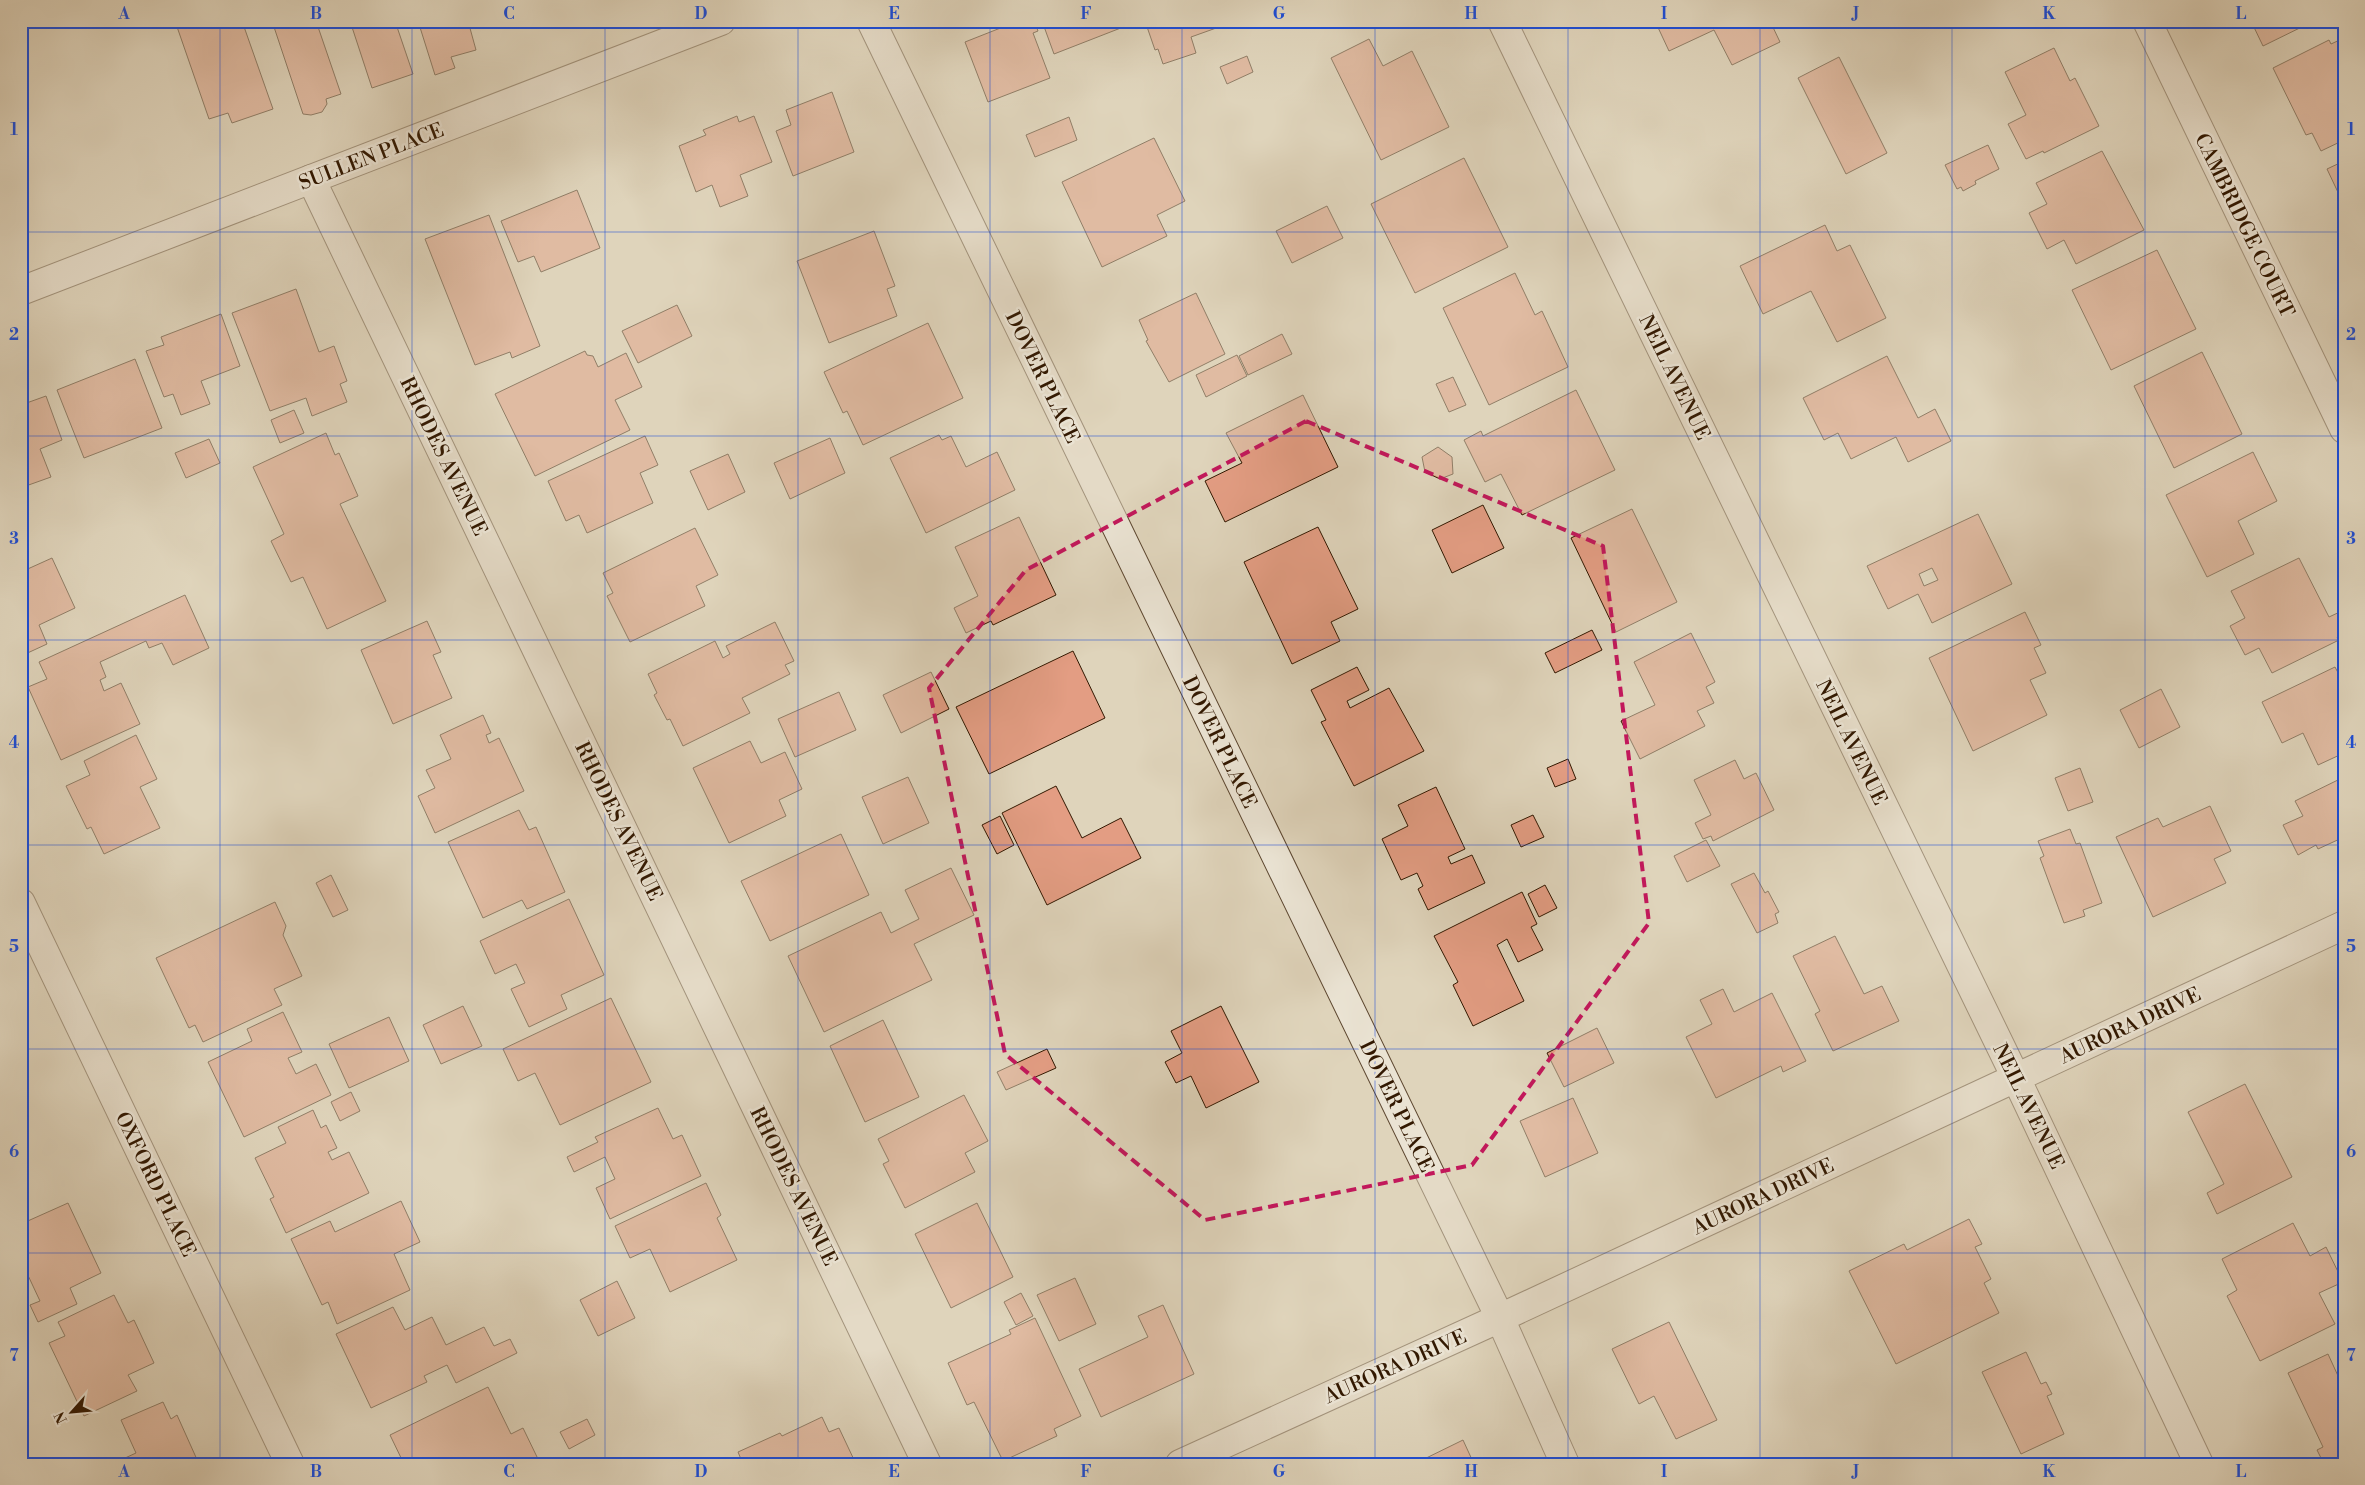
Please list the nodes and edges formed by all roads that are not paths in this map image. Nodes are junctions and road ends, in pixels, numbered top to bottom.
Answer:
1 (721, 21) edge
2 (871, 21) edge
3 (1502, 21) edge
4 (2147, 21) edge
5 (311, 178) junction
6 (21, 291) edge
7 (2344, 429) edge
8 (21, 903) edge
9 (2344, 925) edge
10 (2016, 1078) junction
11 (1500, 1318) junction
12 (290, 1464) edge
13 (927, 1464) edge
14 (1180, 1464) edge
15 (1566, 1464) edge
16 (2199, 1464) edge

1 - 5 street, SULLEN PLACE
2 - 11 street, DOVER PLACE
3 - 10 street, NEIL AVENUE
4 - 7 street, CAMBRIDGE COURT
5 - 6 street, SULLEN PLACE
5 - 13 street, RHODES AVENUE
8 - 12 street, OXFORD PLACE
9 - 10 street, AURORA DRIVE
10 - 11 street, AURORA DRIVE
10 - 16 street, NEIL AVENUE
11 - 14 street, AURORA DRIVE
11 - 15 street, DOVER PLACE

